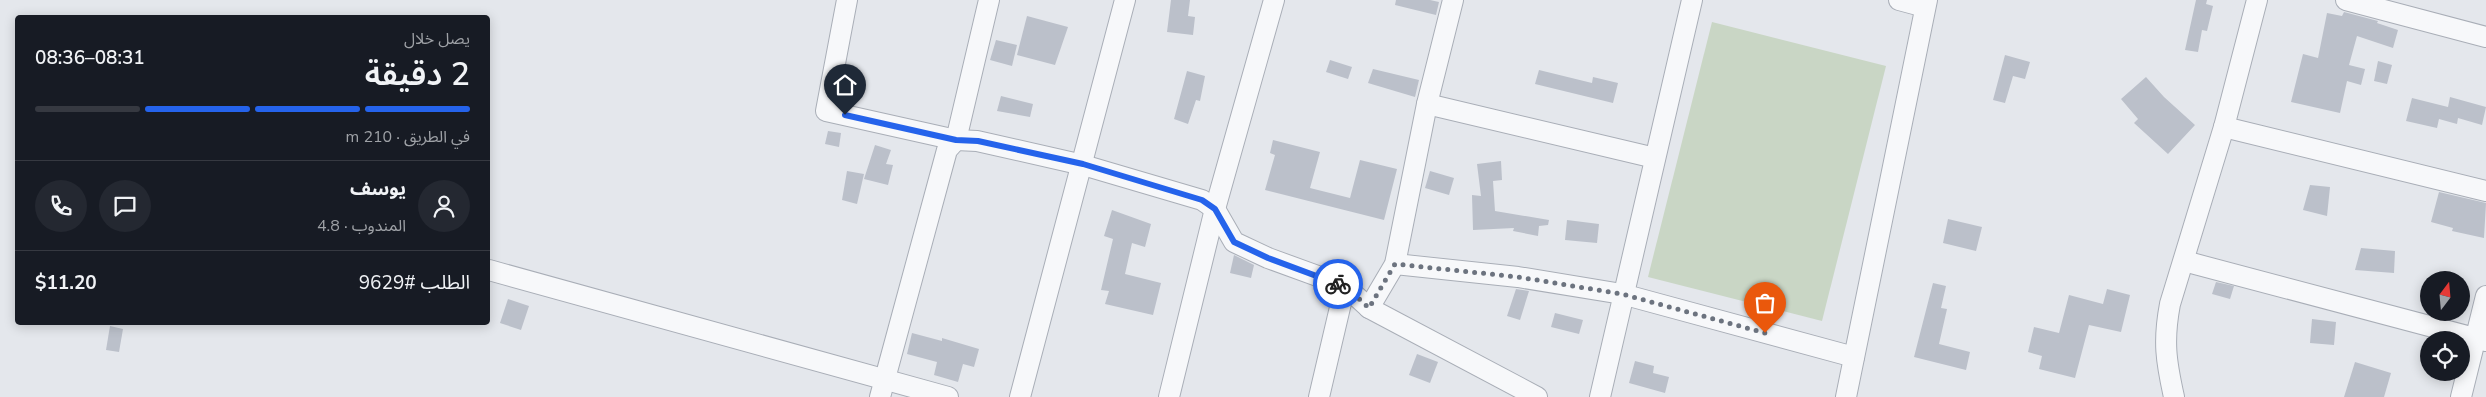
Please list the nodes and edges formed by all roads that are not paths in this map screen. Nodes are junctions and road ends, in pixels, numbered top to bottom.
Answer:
1 (847, 0) edge
2 (989, 0) edge
3 (1125, 0) edge
4 (1274, 0) edge
5 (1453, 0) edge
6 (1692, 0) edge
7 (1899, 0) edge
8 (2257, 0) edge
9 (2346, 0) edge
10 (1926, 3) edge
11 (2486, 37) edge
12 (1426, 104) junction
13 (2224, 127) junction
14 (956, 140) junction
15 (1655, 158) junction
16 (1083, 164) junction
17 (2486, 191) edge
18 (1215, 209) junction
19 (2184, 261) junction
20 (1395, 264) junction
21 (490, 270) dead end
22 (1345, 286) junction
23 (1622, 294) junction
24 (2486, 296) edge
25 (1369, 308) junction
26 (2481, 340) edge
27 (1854, 357) junction
28 (882, 388) edge
29 (948, 397) edge
30 (1020, 397) edge
31 (1169, 397) edge
32 (1318, 397) edge
33 (1537, 397) edge
34 (1600, 397) edge
35 (1846, 397) edge
36 (2174, 397) edge
37 (2461, 397) edge

1 - 14 street
2 - 14 street
3 - 16 street
4 - 18 street
5 - 12 street
6 - 15 street
7 - 10 street
8 - 13 street
9 - 11 street
10 - 27 street
12 - 15 street
12 - 20 street
13 - 17 street
13 - 19 street
14 - 16 street
14 - 28 street
15 - 23 street
16 - 18 street
16 - 30 street
18 - 22 street
18 - 31 street
19 - 26 street
19 - 36 street
20 - 23 street
20 - 25 street
21 - 28 street
22 - 25 street
22 - 32 street
23 - 27 street
23 - 34 street
24 - 26 street
25 - 33 street
26 - 37 street
27 - 35 street
28 - 29 street

